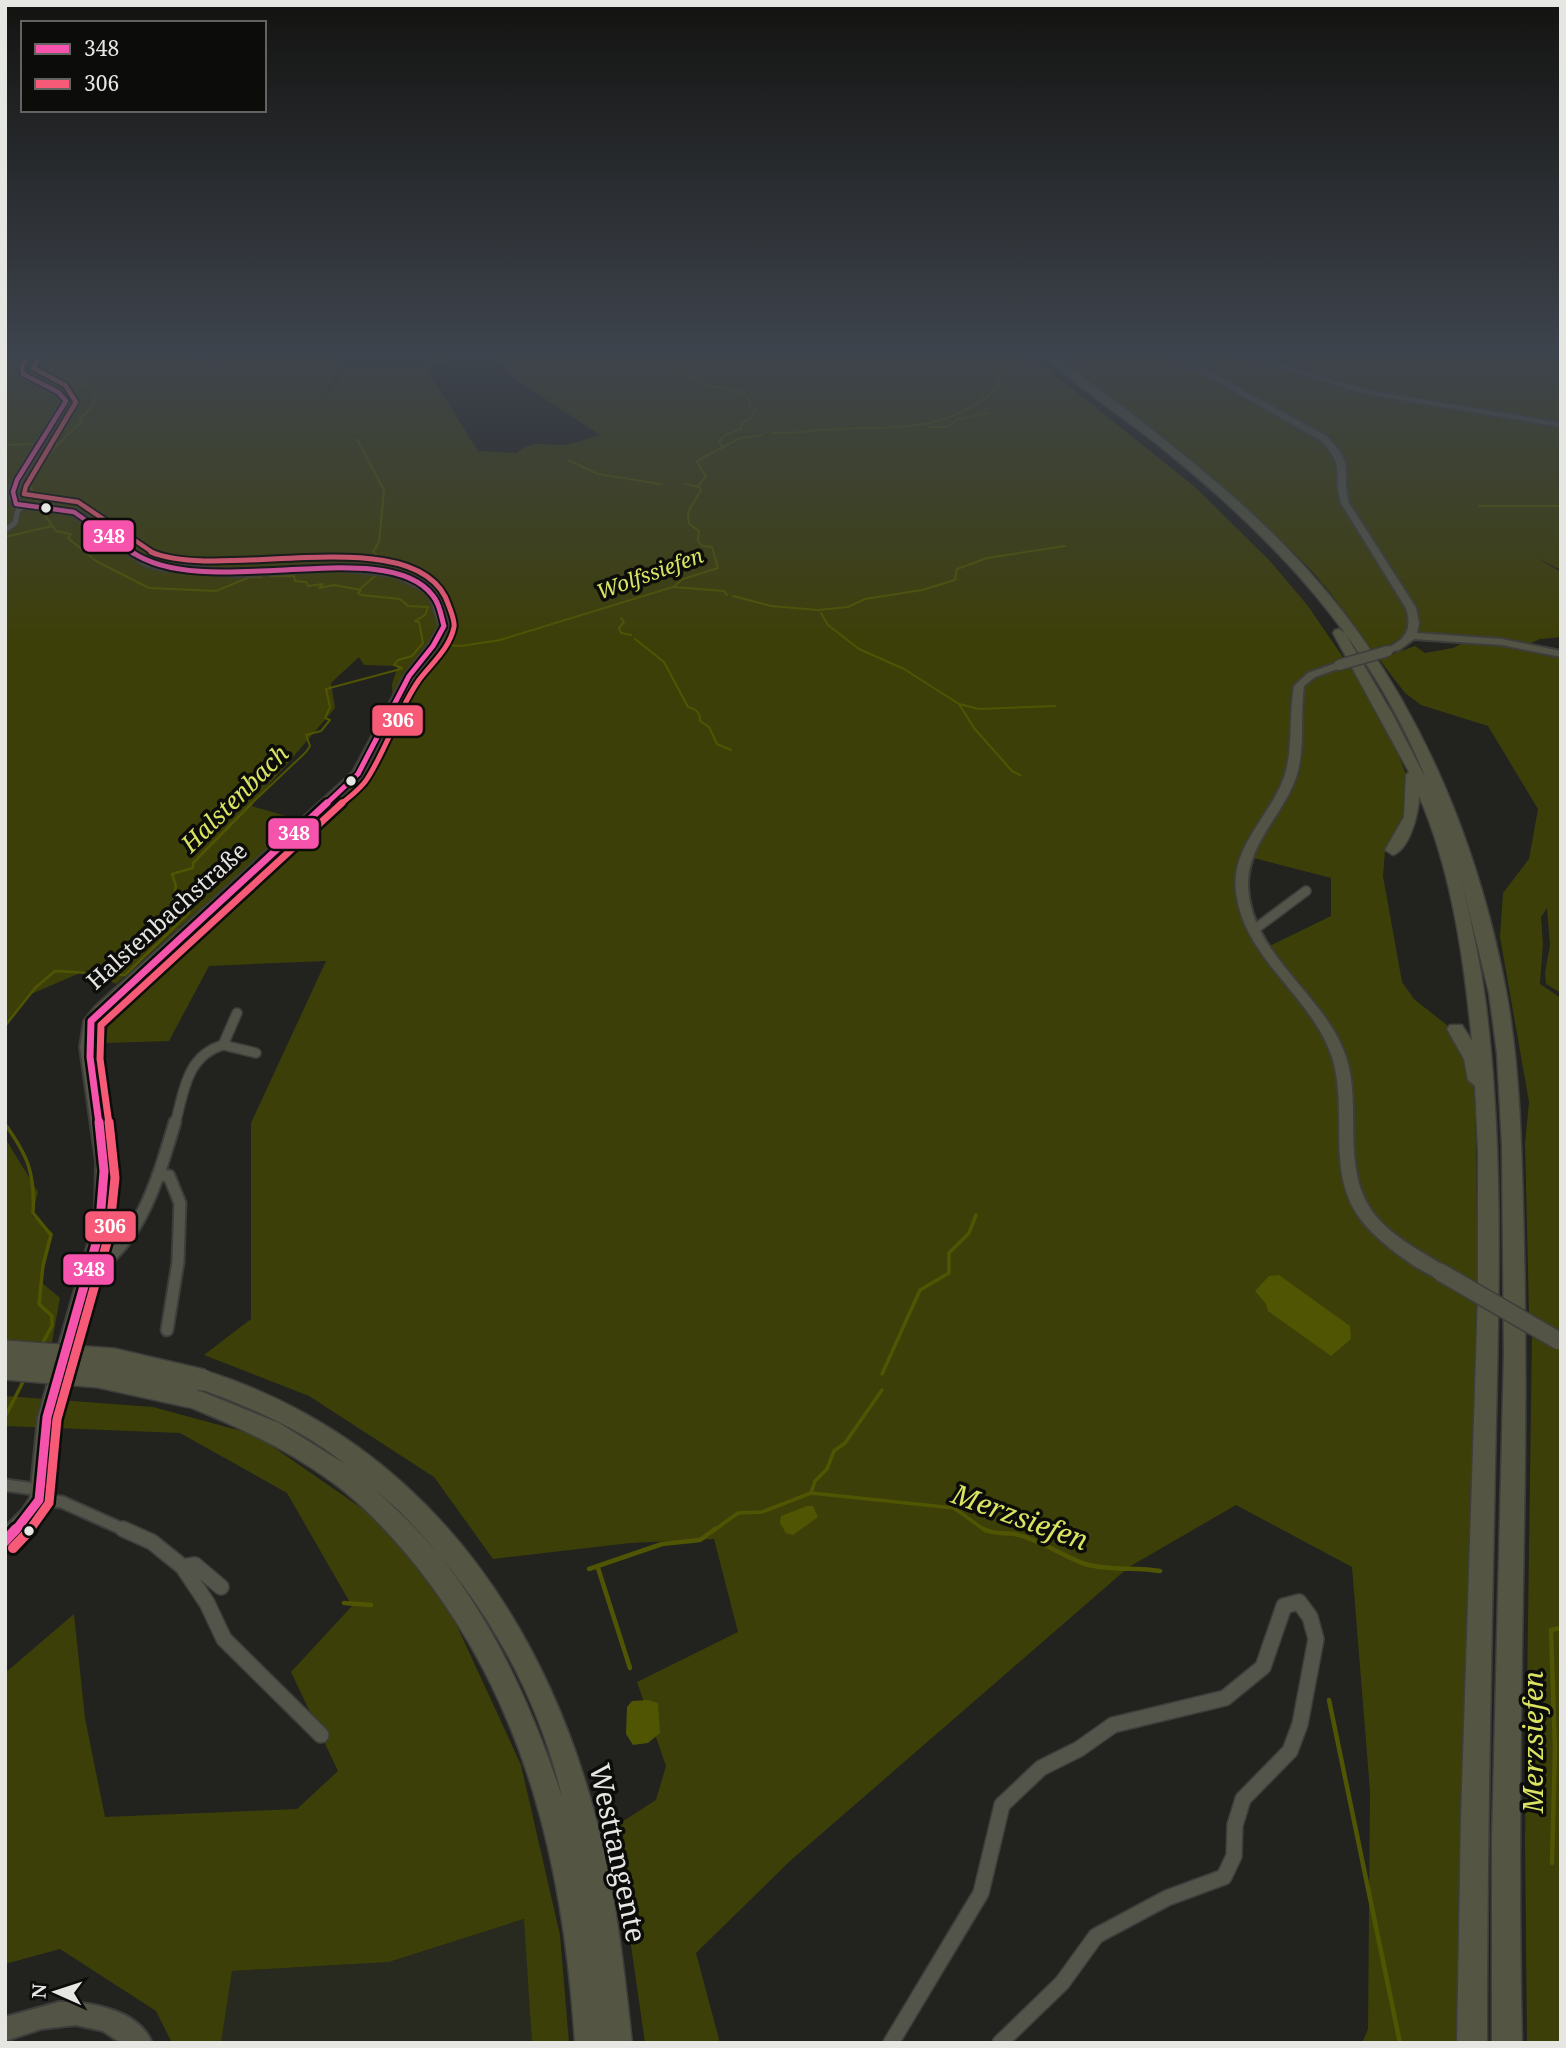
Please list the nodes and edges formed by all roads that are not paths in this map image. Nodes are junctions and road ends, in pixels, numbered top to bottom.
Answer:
1 (35, 452) edge
2 (1161, 452) edge
3 (1171, 452) edge
4 (1338, 452) edge
5 (22, 507) junction
6 (5, 530) edge
7 (1412, 636) junction
8 (1561, 654) edge
9 (1416, 773) junction
10 (1393, 850) dead end
11 (1306, 891) dead end
12 (1255, 929) junction
13 (237, 1013) dead end
14 (1456, 1029) dead end
15 (223, 1045) junction
16 (257, 1053) dead end
17 (1489, 1131) junction
18 (158, 1175) junction
19 (88, 1274) junction
20 (167, 1330) dead end
21 (1560, 1341) edge
22 (5, 1351) edge
23 (5, 1369) edge
24 (197, 1389) junction
25 (5, 1485) edge
26 (40, 1495) junction
27 (5, 1541) edge
28 (183, 1567) junction
29 (221, 1587) dead end
30 (321, 1735) dead end
31 (5, 2029) edge
32 (140, 2043) edge
33 (590, 2043) edge
34 (617, 2043) edge
35 (891, 2043) edge
36 (1000, 2043) edge
37 (1472, 2043) edge
38 (1507, 2043) edge

1 - 5 street
2 - 9 highway
3 - 38 highway
4 - 7 street
5 - 6 street
5 - 19 street, Halstenbachstraße
7 - 8 street
7 - 12 street, bridge
9 - 10 highway
9 - 17 highway
11 - 12 street
12 - 21 street, bridge
13 - 15 street
14 - 17 highway
15 - 16 street
15 - 18 street
17 - 37 highway
18 - 19 street
18 - 20 street
19 - 26 street, Halstenbachstraße
22 - 24 highway, bridge
23 - 24 highway, bridge
24 - 33 highway
24 - 34 highway, Westtangente
25 - 26 street
26 - 27 street
26 - 28 street
28 - 29 street
28 - 30 street
31 - 32 street
35 - 36 street

